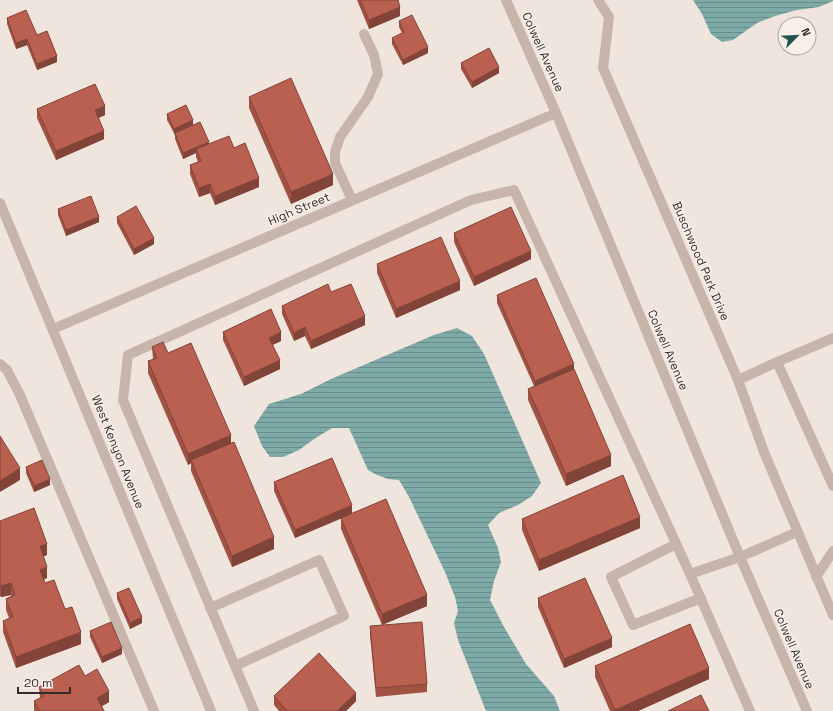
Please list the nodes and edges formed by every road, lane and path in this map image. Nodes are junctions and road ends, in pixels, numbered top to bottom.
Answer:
1 (506, 0) edge
2 (598, 0) edge
3 (364, 34) dead end
4 (556, 113) junction
5 (352, 200) junction
6 (0, 203) edge
7 (53, 329) junction
8 (833, 338) edge
9 (777, 362) junction
10 (0, 364) edge
11 (738, 380) junction
12 (833, 486) edge
13 (797, 532) junction
14 (676, 544) junction
15 (833, 551) edge
16 (740, 557) junction
17 (690, 574) junction
18 (816, 576) junction
19 (701, 598) junction
20 (210, 608) junction
21 (833, 615) edge
22 (235, 666) junction
23 (154, 711) edge
24 (210, 711) edge
25 (254, 711) edge
26 (750, 711) edge
27 (807, 711) edge

1 - 4 street, Colwell Avenue
2 - 11 street, Buschwood Park Drive
3 - 5 street
4 - 5 street, High Street
4 - 16 street, Colwell Avenue
5 - 7 street, High Street
6 - 7 street, West Kenyon Avenue
7 - 24 street, West Kenyon Avenue
8 - 9 street
9 - 11 street
9 - 12 street
10 - 23 street
11 - 13 street, Buschwood Park Drive
13 - 16 street
13 - 18 street, Buschwood Park Drive
14 - 17 street
14 - 19 street
14 - 20 street
15 - 18 street
16 - 17 street
16 - 27 street, Colwell Avenue
17 - 19 street
18 - 21 street, Buschwood Park Drive
19 - 26 street
20 - 22 street
20 - 22 street
22 - 25 street

